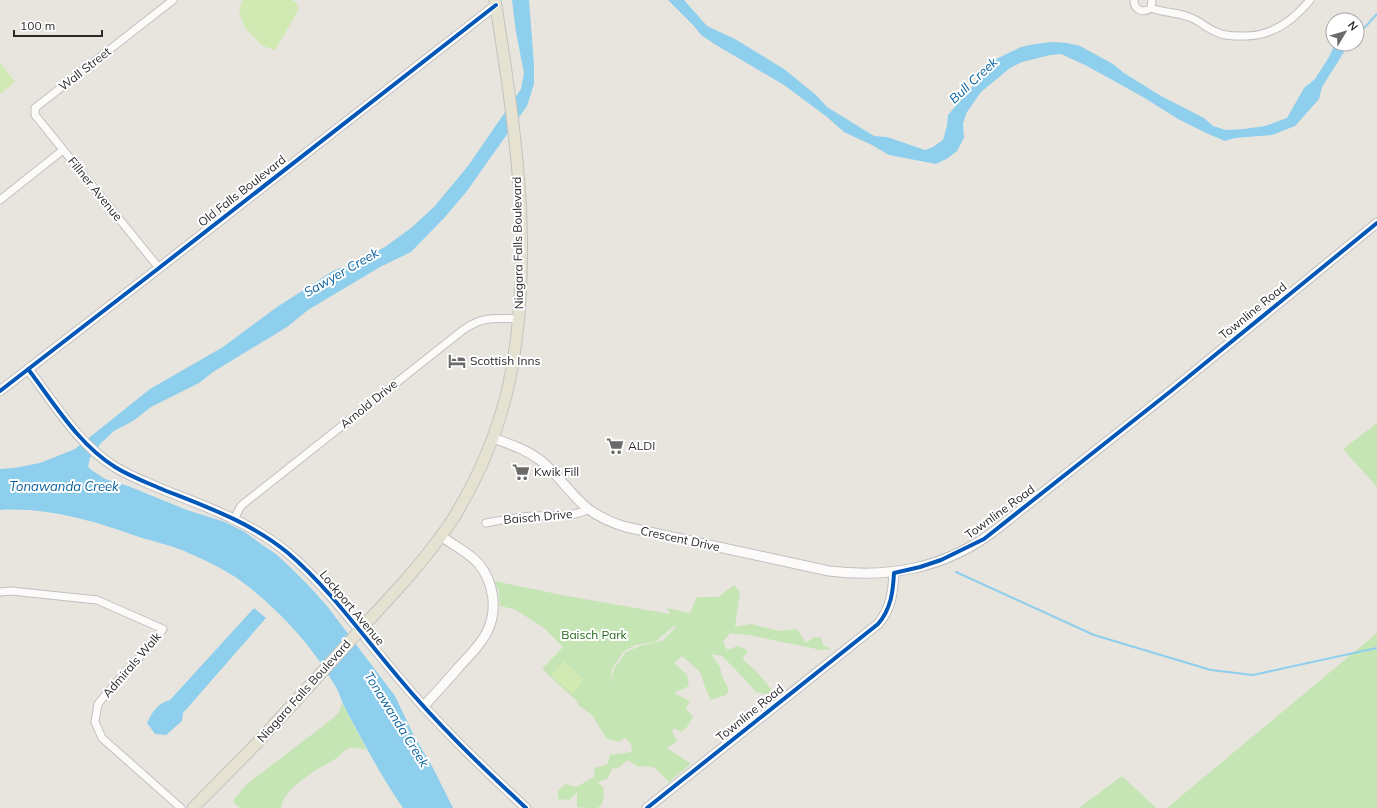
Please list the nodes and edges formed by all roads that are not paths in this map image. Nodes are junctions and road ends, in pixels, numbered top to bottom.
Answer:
1 (173, 0) edge
2 (1134, 0) edge
3 (1310, 0) edge
4 (495, 3) edge
5 (1151, 4) edge
6 (35, 108) joint
7 (63, 150) junction
8 (0, 200) edge
9 (1377, 223) edge
10 (159, 268) junction
11 (519, 319) junction
12 (28, 369) junction
13 (0, 391) edge
14 (492, 438) junction
15 (589, 509) junction
16 (234, 519) junction
17 (486, 522) dead end
18 (441, 536) junction
19 (894, 573) junction
20 (0, 592) edge
21 (423, 707) junction
22 (181, 808) edge
23 (193, 808) edge
24 (526, 808) edge
25 (647, 808) edge

1 - 6 street, Wall Street
2 - 5 street
3 - 5 street
4 - 10 street, Old Falls Boulevard
4 - 11 main road, Niagara Falls Boulevard
6 - 7 street, Fillner Avenue
7 - 8 street
7 - 10 street, Fillner Avenue
9 - 19 street, Townline Road
10 - 12 street, Old Falls Boulevard
11 - 14 main road, Niagara Falls Boulevard
11 - 16 street, Arnold Drive
12 - 13 street, Old Falls Boulevard
12 - 16 street, Lockport Avenue
14 - 15 street, Crescent Drive
14 - 18 main road, Niagara Falls Boulevard
15 - 17 street, Baisch Drive
15 - 19 street, Crescent Drive
16 - 21 street, Lockport Avenue
18 - 21 street
18 - 23 main road, Niagara Falls Boulevard, bridge
19 - 25 street, Townline Road
20 - 22 street, Admirals Walk
21 - 24 street, Lockport Avenue

